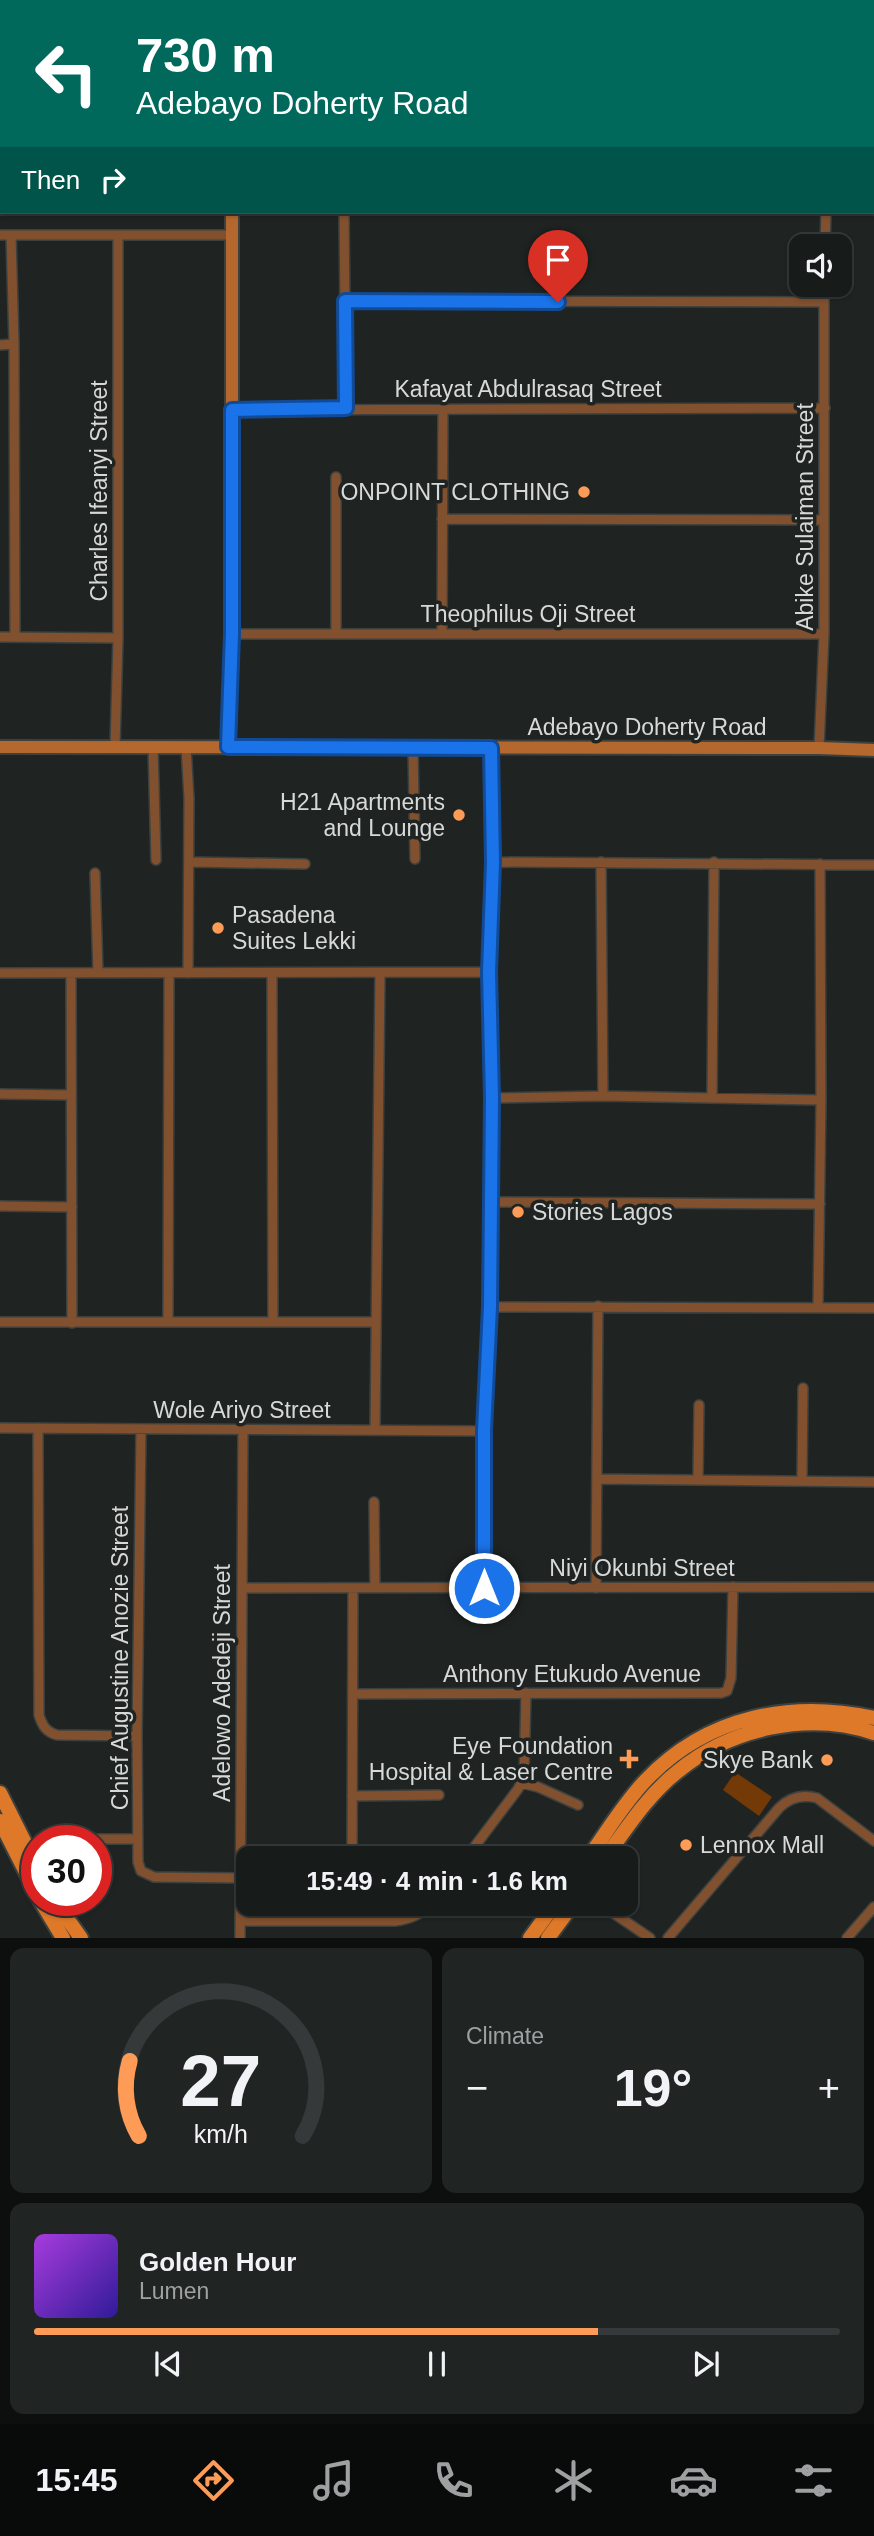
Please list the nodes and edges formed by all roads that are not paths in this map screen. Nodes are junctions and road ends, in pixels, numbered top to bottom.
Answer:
1 (232, 214) edge
2 (344, 214) edge
3 (826, 214) edge
4 (825, 234) edge
5 (0, 235) edge
6 (11, 235) junction
7 (118, 235) junction
8 (232, 235) junction
9 (824, 297) edge
10 (345, 301) junction
11 (824, 302) junction
12 (15, 344) junction
13 (0, 345) edge
14 (346, 408) junction
15 (443, 408) junction
16 (825, 408) junction
17 (232, 410) junction
18 (336, 477) dead end
19 (443, 519) junction
20 (824, 520) junction
21 (232, 634) junction
22 (336, 634) junction
23 (442, 634) junction
24 (824, 634) junction
25 (0, 637) edge
26 (15, 637) junction
27 (118, 638) junction
28 (0, 747) edge
29 (115, 747) junction
30 (153, 747) junction
31 (186, 747) junction
32 (228, 747) junction
33 (413, 748) junction
34 (491, 748) junction
35 (820, 748) junction
36 (874, 750) edge
37 (415, 859) dead end
38 (156, 860) dead end
39 (189, 862) junction
40 (493, 862) junction
41 (601, 862) junction
42 (714, 862) junction
43 (305, 864) dead end
44 (820, 864) junction
45 (874, 865) edge
46 (95, 873) dead end
47 (489, 972) junction
48 (0, 973) edge
49 (98, 973) junction
50 (169, 973) junction
51 (188, 973) junction
52 (272, 973) junction
53 (380, 973) junction
54 (71, 974) junction
55 (0, 1094) edge
56 (71, 1095) junction
57 (603, 1096) junction
58 (492, 1098) junction
59 (712, 1098) junction
60 (821, 1100) junction
61 (490, 1202) junction
62 (820, 1204) junction
63 (0, 1206) edge
64 (72, 1207) junction
65 (598, 1306) junction
66 (490, 1307) junction
67 (818, 1307) junction
68 (874, 1308) edge
69 (168, 1321) junction
70 (273, 1321) junction
71 (0, 1322) edge
72 (376, 1322) junction
73 (72, 1323) junction
74 (803, 1388) dead end
75 (699, 1405) dead end
76 (0, 1428) edge
77 (38, 1428) junction
78 (141, 1429) junction
79 (243, 1429) junction
80 (375, 1430) junction
81 (484, 1430) junction
82 (698, 1478) junction
83 (597, 1479) junction
84 (802, 1480) junction
85 (874, 1482) edge
86 (374, 1502) dead end
87 (733, 1587) junction
88 (874, 1587) edge
89 (242, 1588) junction
90 (353, 1588) junction
91 (375, 1588) junction
92 (484, 1588) junction
93 (596, 1588) junction
94 (353, 1693) junction
95 (526, 1693) junction
96 (874, 1718) edge
97 (874, 1733) edge
98 (137, 1736) junction
99 (521, 1783) junction
100 (0, 1793) edge
101 (439, 1795) dead end
102 (352, 1797) junction
103 (578, 1805) dead end
104 (0, 1821) edge
105 (21, 1835) edge
106 (112, 1839) edge
107 (138, 1839) junction
108 (874, 1841) edge
109 (241, 1846) edge
110 (352, 1846) edge
111 (475, 1846) edge
112 (597, 1846) edge
113 (614, 1846) edge
114 (21, 1862) edge
115 (236, 1878) edge
116 (874, 1907) edge
117 (50, 1916) edge
118 (66, 1916) edge
119 (240, 1916) edge
120 (352, 1916) edge
121 (416, 1916) edge
122 (546, 1916) edge
123 (564, 1916) edge
124 (618, 1916) edge
125 (352, 1920) junction
126 (240, 1921) junction
127 (63, 1937) edge
128 (81, 1937) edge
129 (240, 1937) edge
130 (530, 1937) edge
131 (548, 1937) edge
132 (650, 1937) edge
133 (668, 1937) edge
134 (847, 1937) edge

1 - 8 street
2 - 10 street
3 - 4 street
5 - 6 street
6 - 7 street
6 - 12 street
7 - 8 street
7 - 27 street, Charles Ifeanyi Street
8 - 17 street
9 - 11 street, Abike Sulaiman Street
10 - 11 street
10 - 14 street
11 - 16 street, Abike Sulaiman Street
12 - 13 street
12 - 26 street
14 - 15 street, Kafayat Abdulrasaq Street
14 - 17 street, Kafayat Abdulrasaq Street
15 - 16 street, Kafayat Abdulrasaq Street
15 - 19 street
16 - 20 street, Abike Sulaiman Street
17 - 21 street
18 - 22 street
19 - 20 street
19 - 23 street
20 - 24 street, Abike Sulaiman Street
21 - 22 street, Theophilus Oji Street
21 - 32 street
22 - 23 street, Theophilus Oji Street
23 - 24 street, Theophilus Oji Street
24 - 35 street, Abike Sulaiman Street
25 - 26 street
26 - 27 street
27 - 29 street, Charles Ifeanyi Street
28 - 29 street, Adebayo Doherty Road
29 - 30 street, Adebayo Doherty Road
30 - 31 street, Adebayo Doherty Road
30 - 38 street
31 - 32 street, Adebayo Doherty Road
31 - 39 street
32 - 33 street, Adebayo Doherty Road
33 - 34 street, Adebayo Doherty Road
33 - 37 street
34 - 35 street, Adebayo Doherty Road
34 - 40 street
35 - 36 street, Adebayo Doherty Road
39 - 43 street
39 - 51 street
40 - 41 street
40 - 47 street
41 - 42 street
41 - 57 street
42 - 44 street
42 - 59 street
44 - 45 street
44 - 60 street
46 - 49 street
47 - 53 street
47 - 58 street
48 - 54 street
49 - 50 street
49 - 54 street
50 - 51 street
50 - 69 street
51 - 52 street
52 - 53 street
52 - 70 street
53 - 72 street
54 - 56 street
55 - 56 street
56 - 64 street
57 - 58 street
57 - 59 street
58 - 61 street
59 - 60 street
60 - 62 street
61 - 62 street
61 - 66 street
62 - 67 street
63 - 64 street
64 - 73 street
65 - 66 street
65 - 67 street
65 - 83 street
66 - 81 street
67 - 68 street
69 - 70 street
69 - 73 street
70 - 72 street
71 - 73 street
72 - 80 street
74 - 84 street
75 - 82 street
76 - 77 street, Wole Ariyo Street
77 - 78 street, Wole Ariyo Street
77 - 98 street
78 - 79 street, Wole Ariyo Street
78 - 98 street, Chief Augustine Anozie Street
79 - 80 street, Wole Ariyo Street
79 - 89 street, Adelowo Adedeji Street
80 - 81 street, Wole Ariyo Street
81 - 92 street
82 - 83 street
82 - 84 street
83 - 93 street
84 - 85 street
86 - 91 street
87 - 88 street, Niyi Okunbi Street
87 - 93 street, Niyi Okunbi Street
87 - 95 street, Anthony Etukudo Avenue
89 - 90 street, Niyi Okunbi Street
89 - 109 street, Adelowo Adedeji Street
90 - 91 street, Niyi Okunbi Street
90 - 94 street
91 - 92 street, Niyi Okunbi Street
92 - 93 street, Niyi Okunbi Street
94 - 95 street, Anthony Etukudo Avenue
94 - 102 street
95 - 99 street
96 - 112 main road
97 - 113 main road
98 - 107 street, Chief Augustine Anozie Street
99 - 103 street
99 - 111 street
100 - 105 main road
101 - 102 street
102 - 110 street
104 - 114 main road
106 - 107 street
107 - 115 street, Chief Augustine Anozie Street
108 - 133 street
116 - 134 street
117 - 127 main road
118 - 128 main road
119 - 126 street, Adelowo Adedeji Street
120 - 125 street
121 - 125 street
122 - 130 main road
123 - 131 main road
124 - 132 street
125 - 126 street
126 - 129 street, Adelowo Adedeji Street

